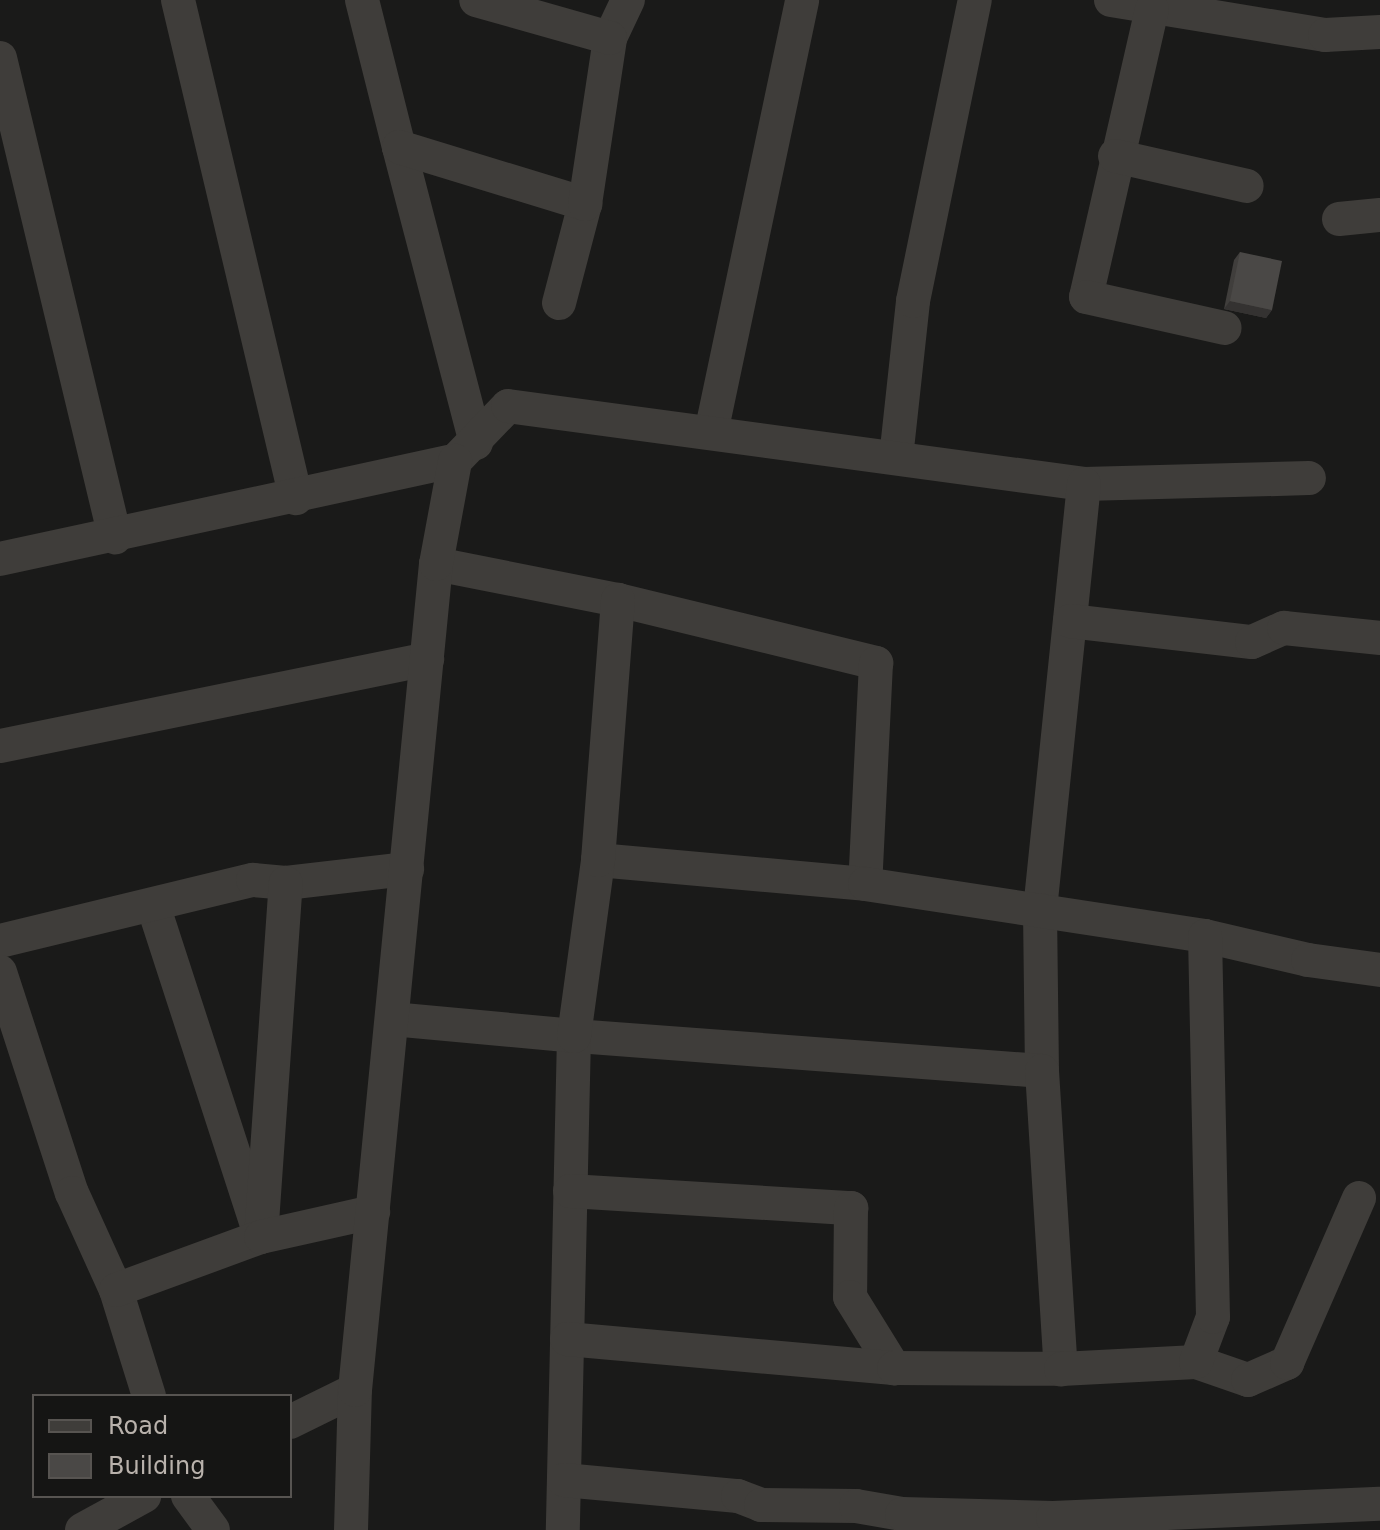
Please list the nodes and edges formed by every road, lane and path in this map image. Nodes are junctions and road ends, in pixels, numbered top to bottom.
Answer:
1 (178, 0) edge
2 (362, 0) edge
3 (476, 0) edge
4 (628, 0) edge
5 (802, 0) edge
6 (975, 0) edge
7 (1111, 0) edge
8 (1152, 9) junction
9 (1380, 32) edge
10 (610, 38) junction
11 (0, 58) edge
12 (399, 147) junction
13 (1115, 156) junction
14 (1247, 186) dead end
15 (585, 204) junction
16 (1380, 215) edge
17 (1339, 219) dead end
18 (559, 303) dead end
19 (1225, 328) dead end
20 (711, 433) junction
21 (466, 452) junction
22 (896, 458) junction
23 (1309, 478) dead end
24 (1084, 484) junction
25 (296, 498) junction
26 (115, 537) junction
27 (0, 559) edge
28 (436, 564) junction
29 (618, 600) junction
30 (1070, 621) junction
31 (1380, 638) edge
32 (427, 659) junction
33 (0, 746) edge
34 (598, 860) junction
35 (407, 869) junction
36 (286, 883) junction
37 (865, 884) junction
38 (153, 905) junction
39 (1040, 910) junction
40 (1205, 936) junction
41 (0, 941) edge
42 (1380, 970) edge
43 (0, 972) edge
44 (392, 1019) junction
45 (574, 1036) junction
46 (1042, 1071) junction
47 (570, 1191) junction
48 (1359, 1198) dead end
49 (373, 1212) junction
50 (261, 1237) junction
51 (116, 1290) junction
52 (567, 1339) junction
53 (1196, 1362) junction
54 (894, 1368) junction
55 (1061, 1369) junction
56 (355, 1390) junction
57 (148, 1394) edge
58 (292, 1421) edge
59 (564, 1480) junction
60 (140, 1498) edge
61 (189, 1498) edge
62 (1380, 1504) edge
63 (759, 1518) edge
64 (1265, 1519) edge
65 (901, 1522) edge
66 (1054, 1524) edge
67 (82, 1530) edge
68 (213, 1530) edge
69 (351, 1530) edge
70 (563, 1530) edge

1 - 25 street
2 - 12 street
3 - 10 street
4 - 10 street
5 - 20 street
6 - 22 street
7 - 8 street
8 - 9 street
8 - 13 street
10 - 15 street
11 - 26 street
12 - 15 street
12 - 21 street
13 - 14 street
13 - 19 street
15 - 18 street
16 - 17 street
20 - 21 street
20 - 22 street
21 - 25 street
21 - 28 street
22 - 24 street
23 - 24 street
24 - 30 street
25 - 26 street
26 - 27 street
28 - 29 street
28 - 32 street
29 - 34 street
29 - 37 street
30 - 31 street
30 - 39 street
32 - 33 street
32 - 35 street
34 - 37 street
34 - 45 street
35 - 36 street
35 - 44 street
36 - 38 street
36 - 50 street
37 - 39 street
38 - 41 street
38 - 50 street
39 - 40 street
39 - 46 street
40 - 42 street
40 - 53 street
43 - 51 street
44 - 45 street
44 - 49 street
45 - 46 street
45 - 47 street
46 - 55 street
47 - 52 street
47 - 54 street
48 - 53 street
49 - 50 street
49 - 56 street
50 - 51 street
51 - 57 street
52 - 54 street
52 - 59 street
53 - 55 street
54 - 55 street
56 - 58 street
56 - 69 street
59 - 63 street
59 - 70 street
60 - 67 street
61 - 68 street
62 - 64 street
63 - 65 street
64 - 66 street
65 - 66 street

